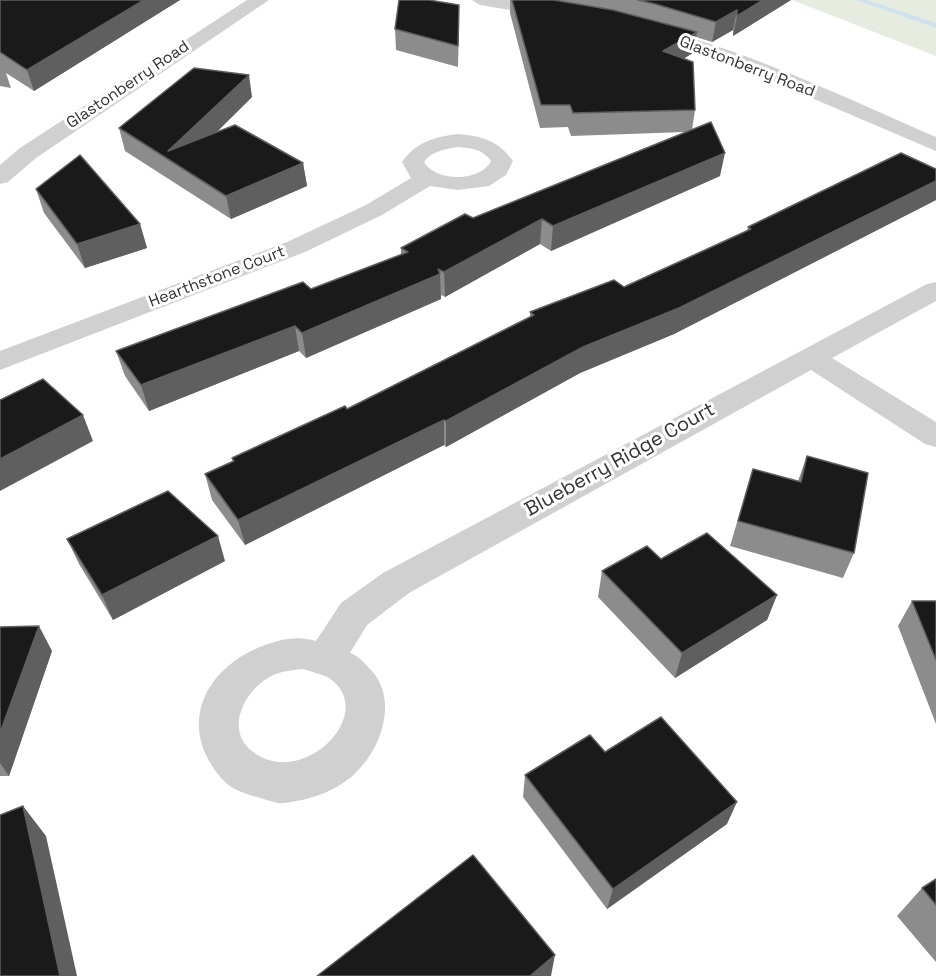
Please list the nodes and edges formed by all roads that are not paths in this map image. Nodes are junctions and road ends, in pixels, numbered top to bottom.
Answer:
1 (261, 0) edge
2 (480, 0) edge
3 (569, 14) edge
4 (636, 28) edge
5 (936, 145) edge
6 (0, 177) edge
7 (427, 178) dead end
8 (936, 290) edge
9 (810, 357) junction
10 (1, 358) edge
11 (936, 436) edge
12 (327, 657) dead end

1 - 6 street, Glastonberry Road
2 - 3 street
4 - 5 street, Glastonberry Road
7 - 10 street, Hearthstone Court
8 - 9 street, Blueberry Ridge Court
9 - 11 street
9 - 12 street, Blueberry Ridge Court

